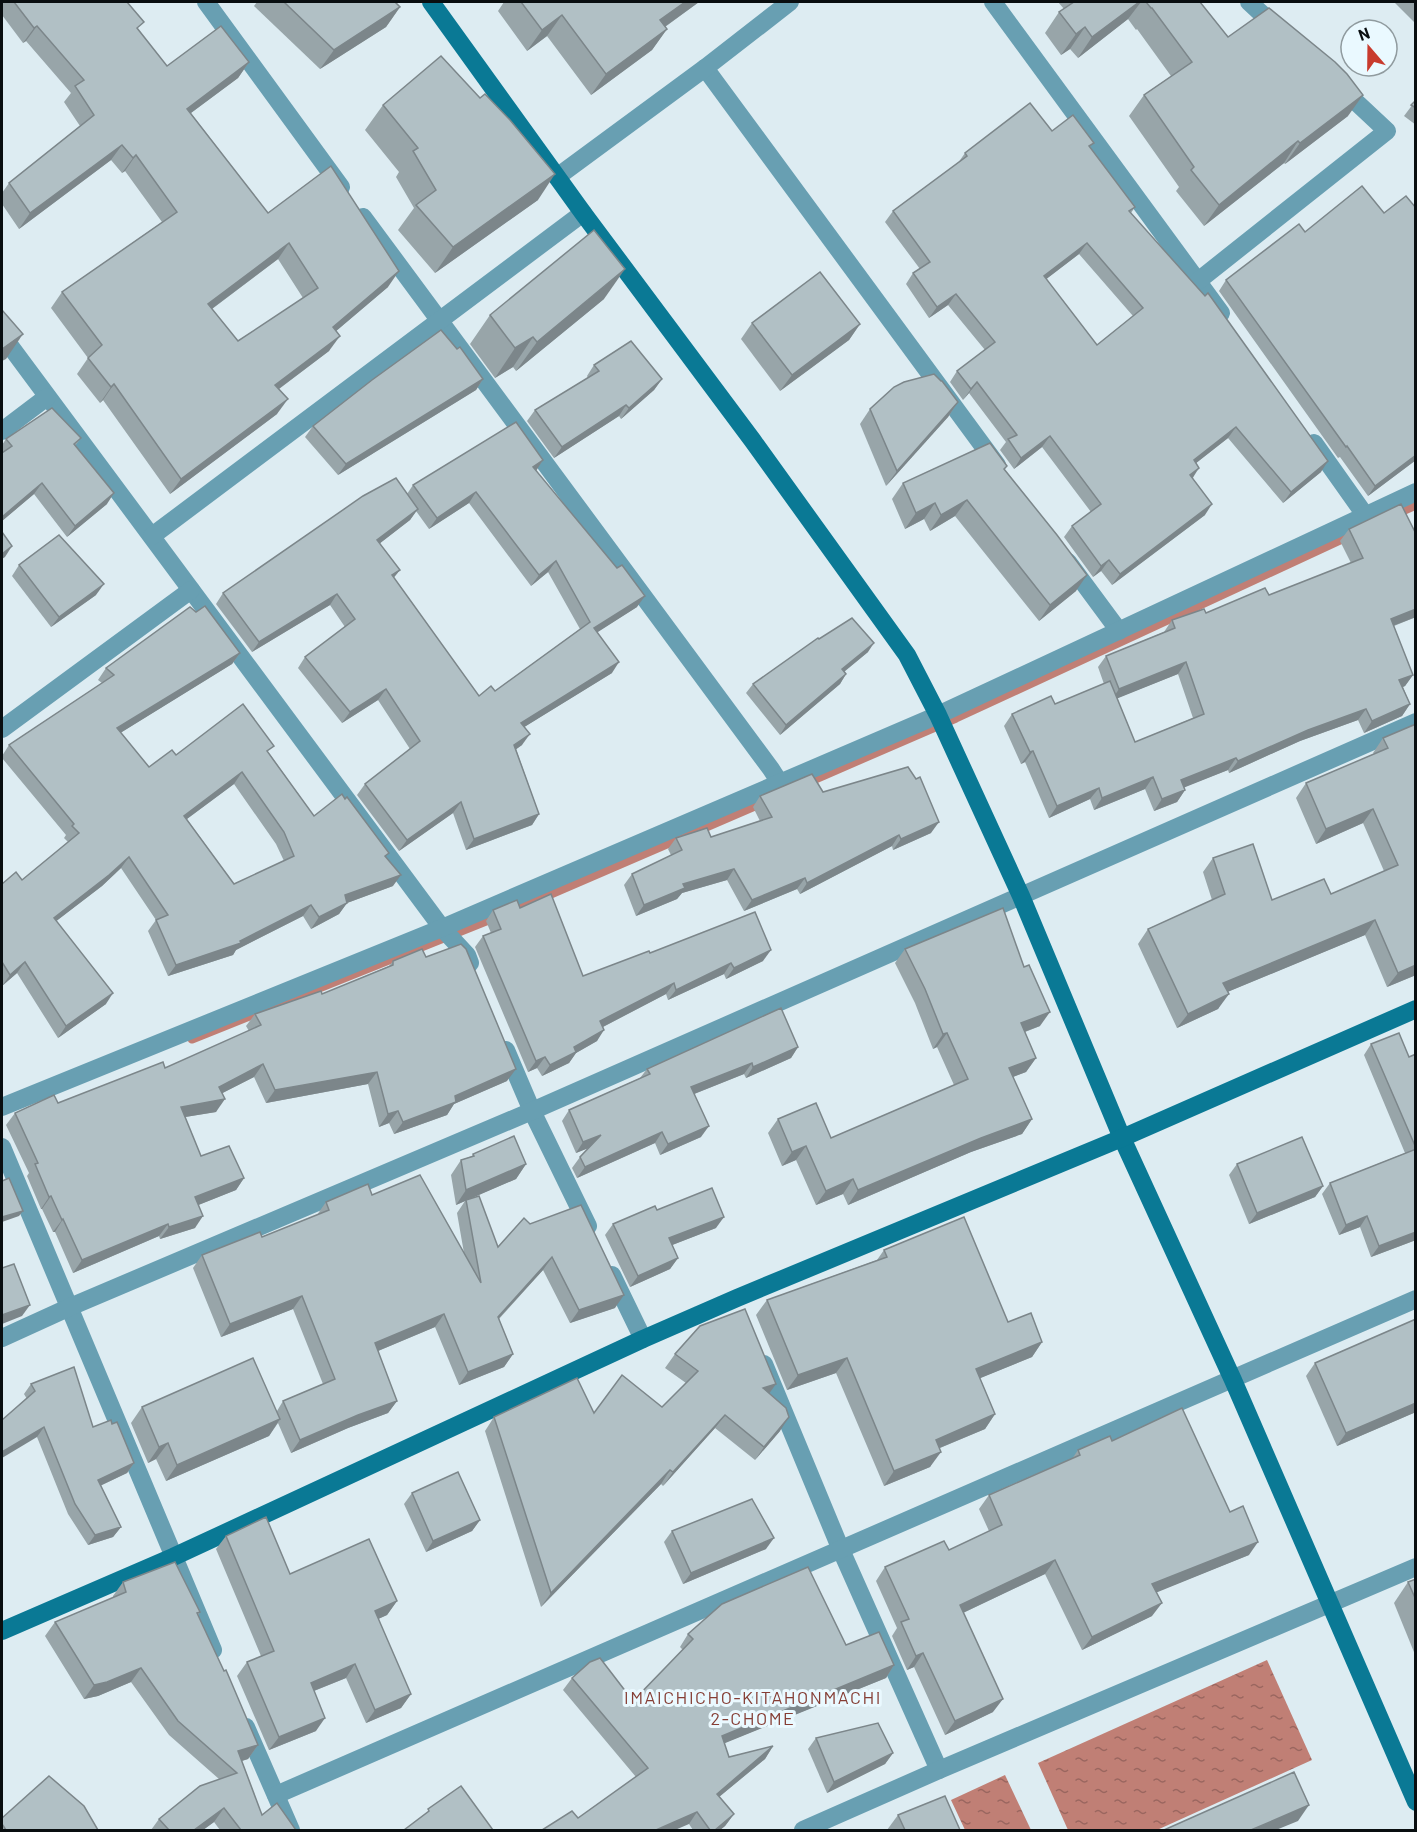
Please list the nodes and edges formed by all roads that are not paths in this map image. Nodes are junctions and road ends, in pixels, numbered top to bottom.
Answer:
1 (206, 2) edge
2 (430, 2) edge
3 (790, 2) edge
4 (993, 2) edge
5 (1249, 2) edge
6 (1292, 42) edge
7 (705, 68) junction
8 (1327, 74) edge
9 (557, 177) junction
10 (583, 213) junction
11 (1198, 280) junction
12 (438, 320) junction
13 (1233, 329) edge
14 (2, 335) edge
15 (47, 397) junction
16 (1302, 427) edge
17 (2, 431) edge
18 (1006, 478) edge
19 (1416, 492) edge
20 (1365, 515) junction
21 (152, 536) junction
22 (1056, 545) edge
23 (192, 590) junction
24 (1119, 631) junction
25 (938, 715) junction
26 (1416, 722) edge
27 (2, 729) edge
28 (780, 783) junction
29 (1021, 896) junction
30 (442, 928) junction
31 (475, 976) edge
32 (1416, 1009) edge
33 (501, 1038) edge
34 (2, 1107) edge
35 (532, 1111) junction
36 (1122, 1138) junction
37 (2, 1147) edge
38 (1416, 1299) edge
39 (70, 1307) junction
40 (2, 1338) edge
41 (643, 1339) junction
42 (759, 1353) edge
43 (1233, 1380) junction
44 (842, 1550) junction
45 (173, 1557) junction
46 (1416, 1567) edge
47 (1329, 1605) junction
48 (2, 1630) edge
49 (220, 1665) edge
50 (238, 1709) edge
51 (939, 1770) junction
52 (276, 1796) junction
53 (1416, 1802) edge
54 (291, 1830) edge
55 (803, 1830) edge

1 - 12 street
2 - 9 street
3 - 7 street
4 - 11 street
5 - 6 street
7 - 9 street
7 - 18 street
8 - 11 street
9 - 10 street
10 - 12 street
10 - 25 street
11 - 13 street
12 - 21 street
12 - 28 street
14 - 15 street
15 - 17 street
15 - 21 street
16 - 20 street
19 - 20 street
20 - 24 street
21 - 23 street
22 - 24 street
23 - 27 street
23 - 30 street
24 - 25 street
25 - 28 street
25 - 29 street
26 - 29 street
28 - 30 street
29 - 35 street
29 - 36 street
30 - 31 street
30 - 34 street
32 - 36 street
33 - 35 street
35 - 39 street
35 - 41 street
36 - 41 street
36 - 43 street
37 - 39 street
38 - 43 street
39 - 40 street
39 - 45 street
41 - 45 street
42 - 44 street
43 - 44 street
43 - 47 street
44 - 51 street
44 - 52 street
45 - 48 street
45 - 49 street
46 - 47 street
47 - 51 street
47 - 53 street
50 - 52 street
51 - 55 street
52 - 54 street

